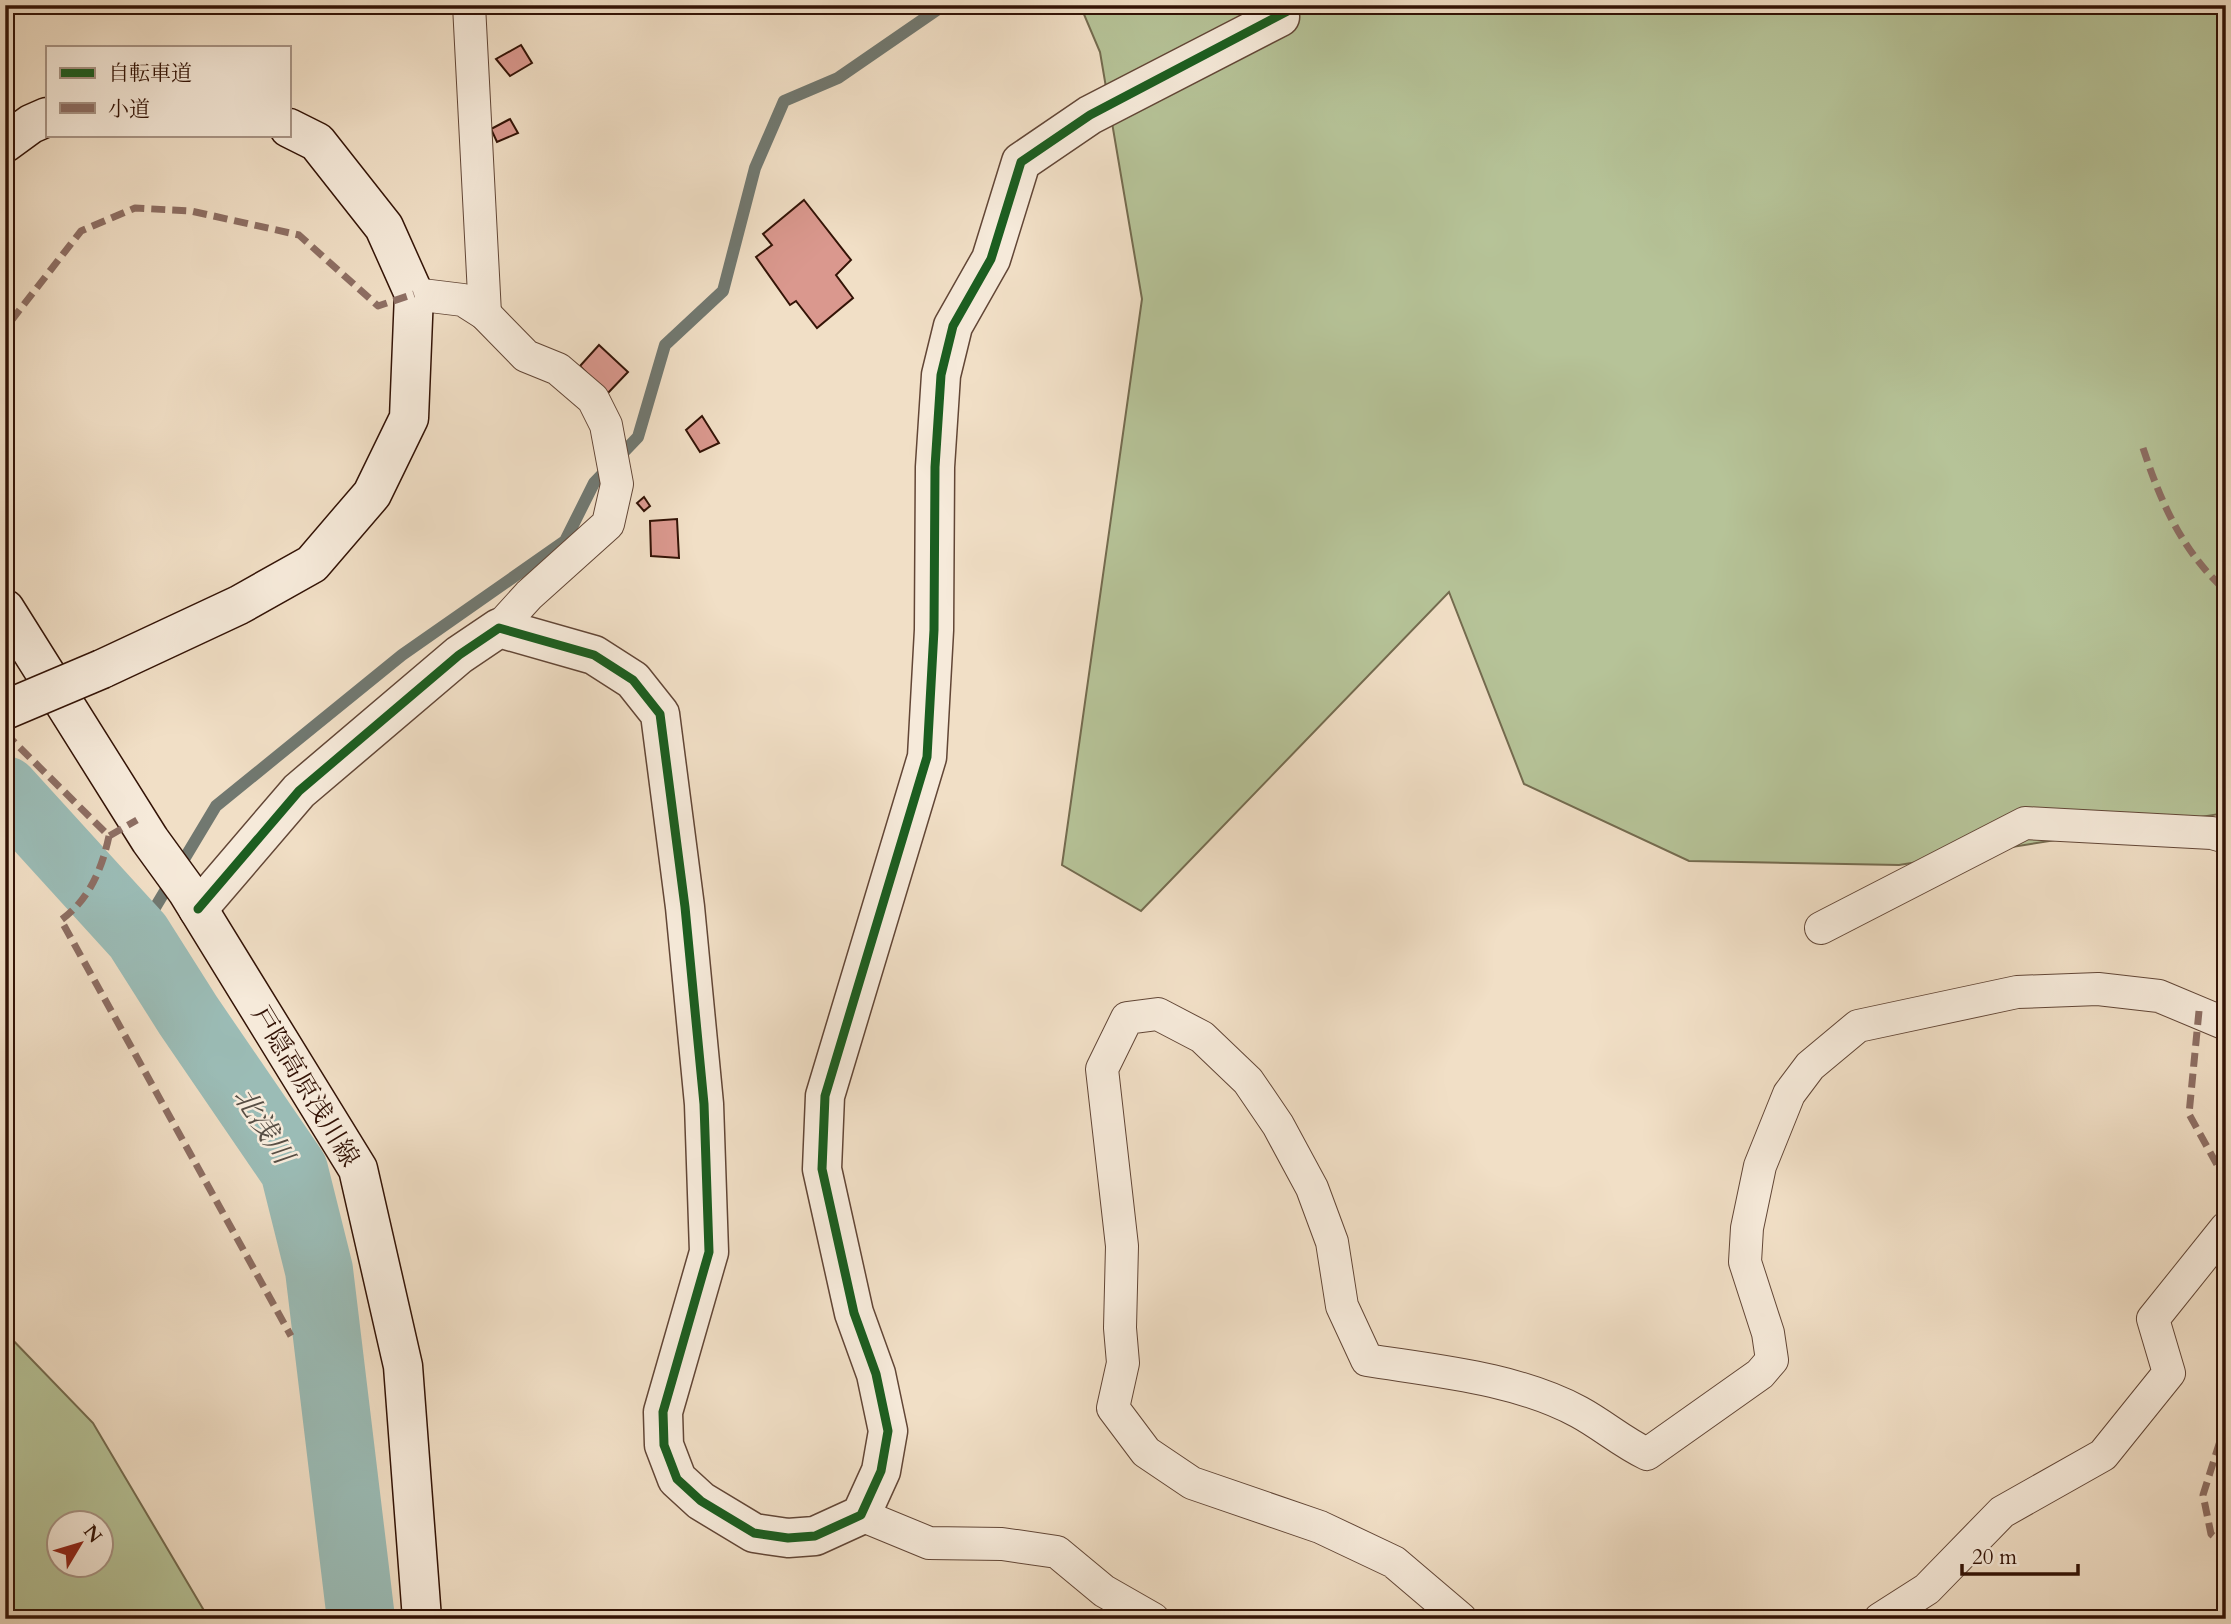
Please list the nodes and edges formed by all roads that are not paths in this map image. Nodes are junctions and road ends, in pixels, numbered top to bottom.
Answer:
1 (469, 5) edge
2 (1289, 11) edge
3 (46, 117) edge
4 (290, 128) edge
5 (5, 143) edge
6 (414, 294) junction
7 (485, 314) junction
8 (5, 609) edge
9 (499, 628) junction
10 (5, 710) edge
11 (2226, 837) edge
12 (192, 900) junction
13 (1821, 928) dead end
14 (2226, 1024) edge
15 (2226, 1228) edge
16 (861, 1515) junction
17 (422, 1619) edge
18 (1153, 1619) edge
19 (1461, 1619) edge
20 (1880, 1619) edge

1 - 7 street
2 - 16 street
3 - 5 street
4 - 6 street
6 - 7 street
6 - 10 street, bridge
7 - 9 street
8 - 12 street, 戸隠高原浅川線
9 - 12 street
9 - 16 street
11 - 13 street
12 - 17 street, 戸隠高原浅川線
14 - 19 street
15 - 20 street
16 - 18 street

